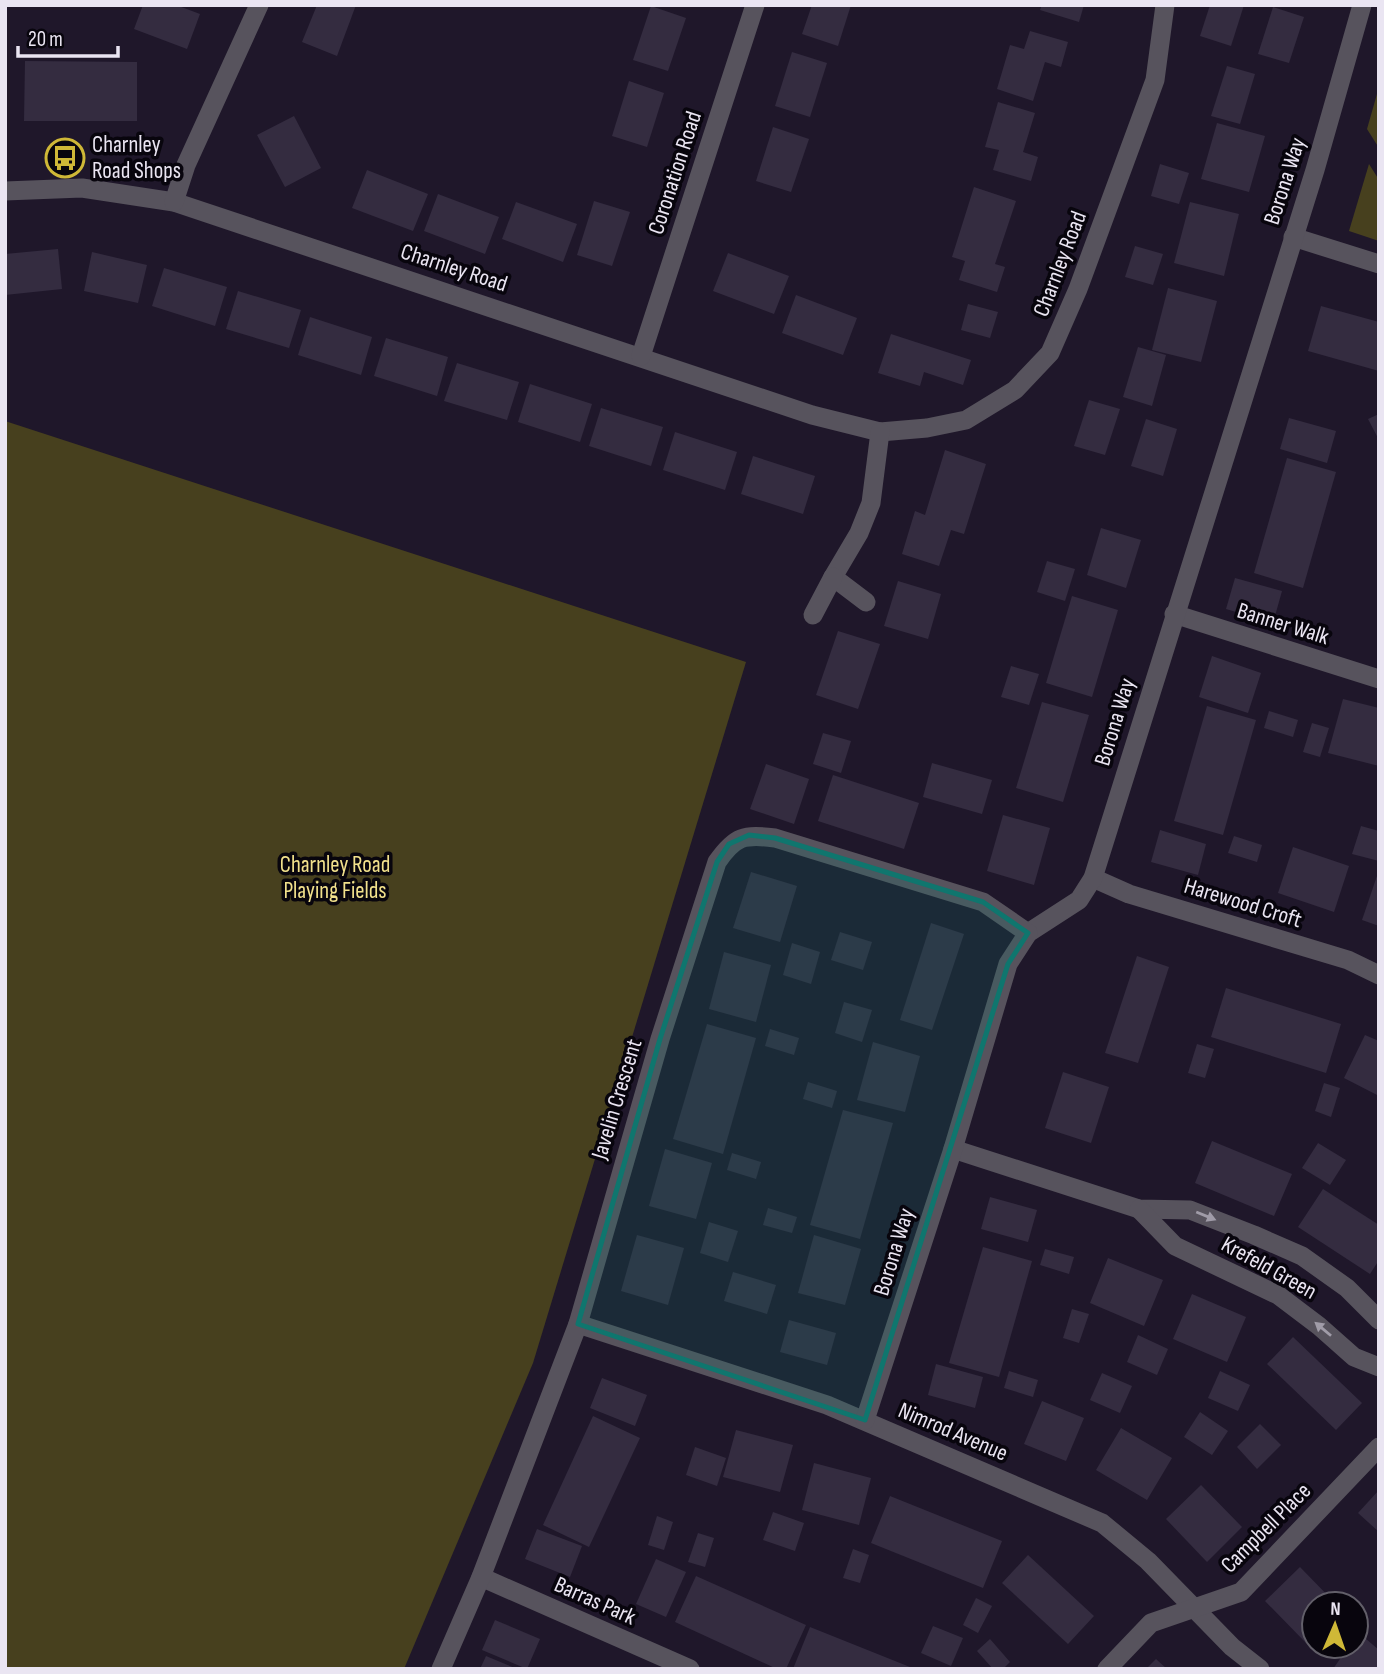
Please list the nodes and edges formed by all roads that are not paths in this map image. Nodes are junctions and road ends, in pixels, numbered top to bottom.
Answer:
1 (259, 5) edge
2 (755, 5) edge
3 (1165, 5) edge
4 (1362, 5) edge
5 (5, 191) edge
6 (174, 202) junction
7 (1293, 237) junction
8 (1379, 264) edge
9 (641, 356) junction
10 (880, 432) junction
11 (833, 577) junction
12 (866, 602) dead end
13 (1174, 614) junction
14 (813, 615) dead end
15 (1379, 679) edge
16 (1093, 878) junction
17 (1028, 933) junction
18 (1379, 975) edge
19 (953, 1149) junction
20 (1139, 1209) junction
21 (1379, 1320) edge
22 (578, 1324) junction
23 (1379, 1367) edge
24 (865, 1420) junction
25 (1379, 1447) edge
26 (481, 1577) junction
27 (1194, 1607) junction
28 (441, 1669) edge
29 (690, 1669) edge
30 (1107, 1669) edge
31 (1259, 1669) edge

1 - 6 street
2 - 9 street, Coronation Road
3 - 10 street, Charnley Road
4 - 7 street, Borona Way
5 - 6 street, Charnley Road
6 - 9 street, Charnley Road
7 - 8 street
7 - 13 street, Borona Way
9 - 10 street, Charnley Road
10 - 11 street
11 - 12 street
11 - 14 street
13 - 15 street, Banner Walk
13 - 16 street, Borona Way
16 - 17 street, Borona Way
16 - 18 street, Harewood Croft
17 - 19 street, Borona Way
17 - 22 street, Javelin Crescent
19 - 20 street, Krefeld Green
19 - 24 street, Borona Way
20 -> 21 street, Krefeld Green
23 -> 20 street, Krefeld Green
22 - 24 street, Nimrod Avenue
22 - 26 street, Javelin Crescent
24 - 27 street, Nimrod Avenue
25 - 27 street, Campbell Place
26 - 28 street, Javelin Crescent
26 - 29 street, Barras Park
27 - 30 street, Campbell Place
27 - 31 street, Nimrod Avenue

